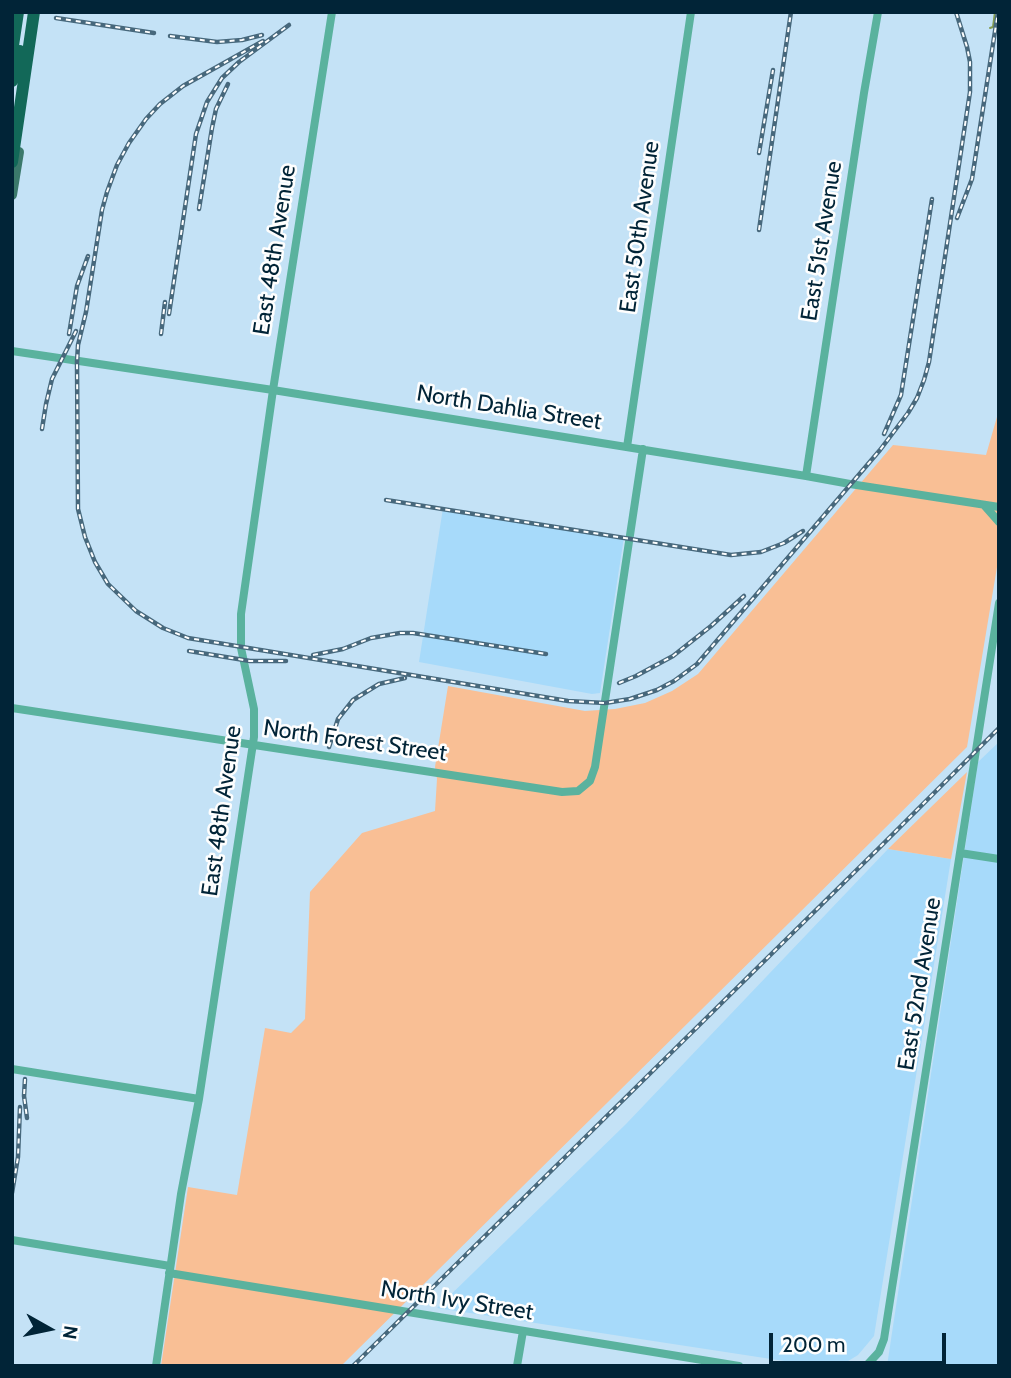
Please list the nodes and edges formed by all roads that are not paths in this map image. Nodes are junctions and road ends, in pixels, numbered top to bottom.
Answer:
1 (18, 12) edge
2 (28, 12) edge
3 (34, 12) edge
4 (40, 12) edge
5 (332, 12) edge
6 (691, 12) edge
7 (878, 12) edge
8 (12, 52) edge
9 (12, 81) edge
10 (12, 162) edge
11 (12, 194) edge
12 (12, 351) edge
13 (273, 390) junction
14 (627, 447) junction
15 (643, 449) junction
16 (806, 476) junction
17 (981, 504) junction
18 (999, 506) edge
19 (999, 522) edge
20 (999, 603) edge
21 (12, 708) edge
22 (253, 745) junction
23 (960, 853) junction
24 (999, 859) edge
25 (12, 1069) edge
26 (199, 1098) junction
27 (12, 1240) edge
28 (169, 1269) junction
29 (523, 1331) junction
30 (156, 1366) edge
31 (517, 1366) edge
32 (738, 1366) edge
33 (866, 1366) edge

1 - 8 highway
2 - 9 highway
3 - 10 highway
4 - 11 main road
5 - 13 street, East 48th Avenue
6 - 14 street, East 50th Avenue
7 - 16 street, East 51st Avenue
12 - 13 street, North Dahlia Street
13 - 14 street, North Dahlia Street
13 - 22 street, East 48th Avenue
14 - 15 street, North Dahlia Street
15 - 16 street, North Dahlia Street
15 - 22 street, North Forest Street
16 - 17 street, North Dahlia Street
17 - 18 street, North Dahlia Street
17 - 19 street
20 - 23 street, East 52nd Avenue
21 - 22 street, North Forest Street
22 - 26 street, East 48th Avenue
23 - 24 street
23 - 33 street, East 52nd Avenue
25 - 26 street
26 - 28 street, East 48th Avenue
27 - 28 street, North Ivy Street
28 - 29 street, North Ivy Street
28 - 30 street, East 48th Avenue
29 - 31 street
29 - 32 street, North Ivy Street

